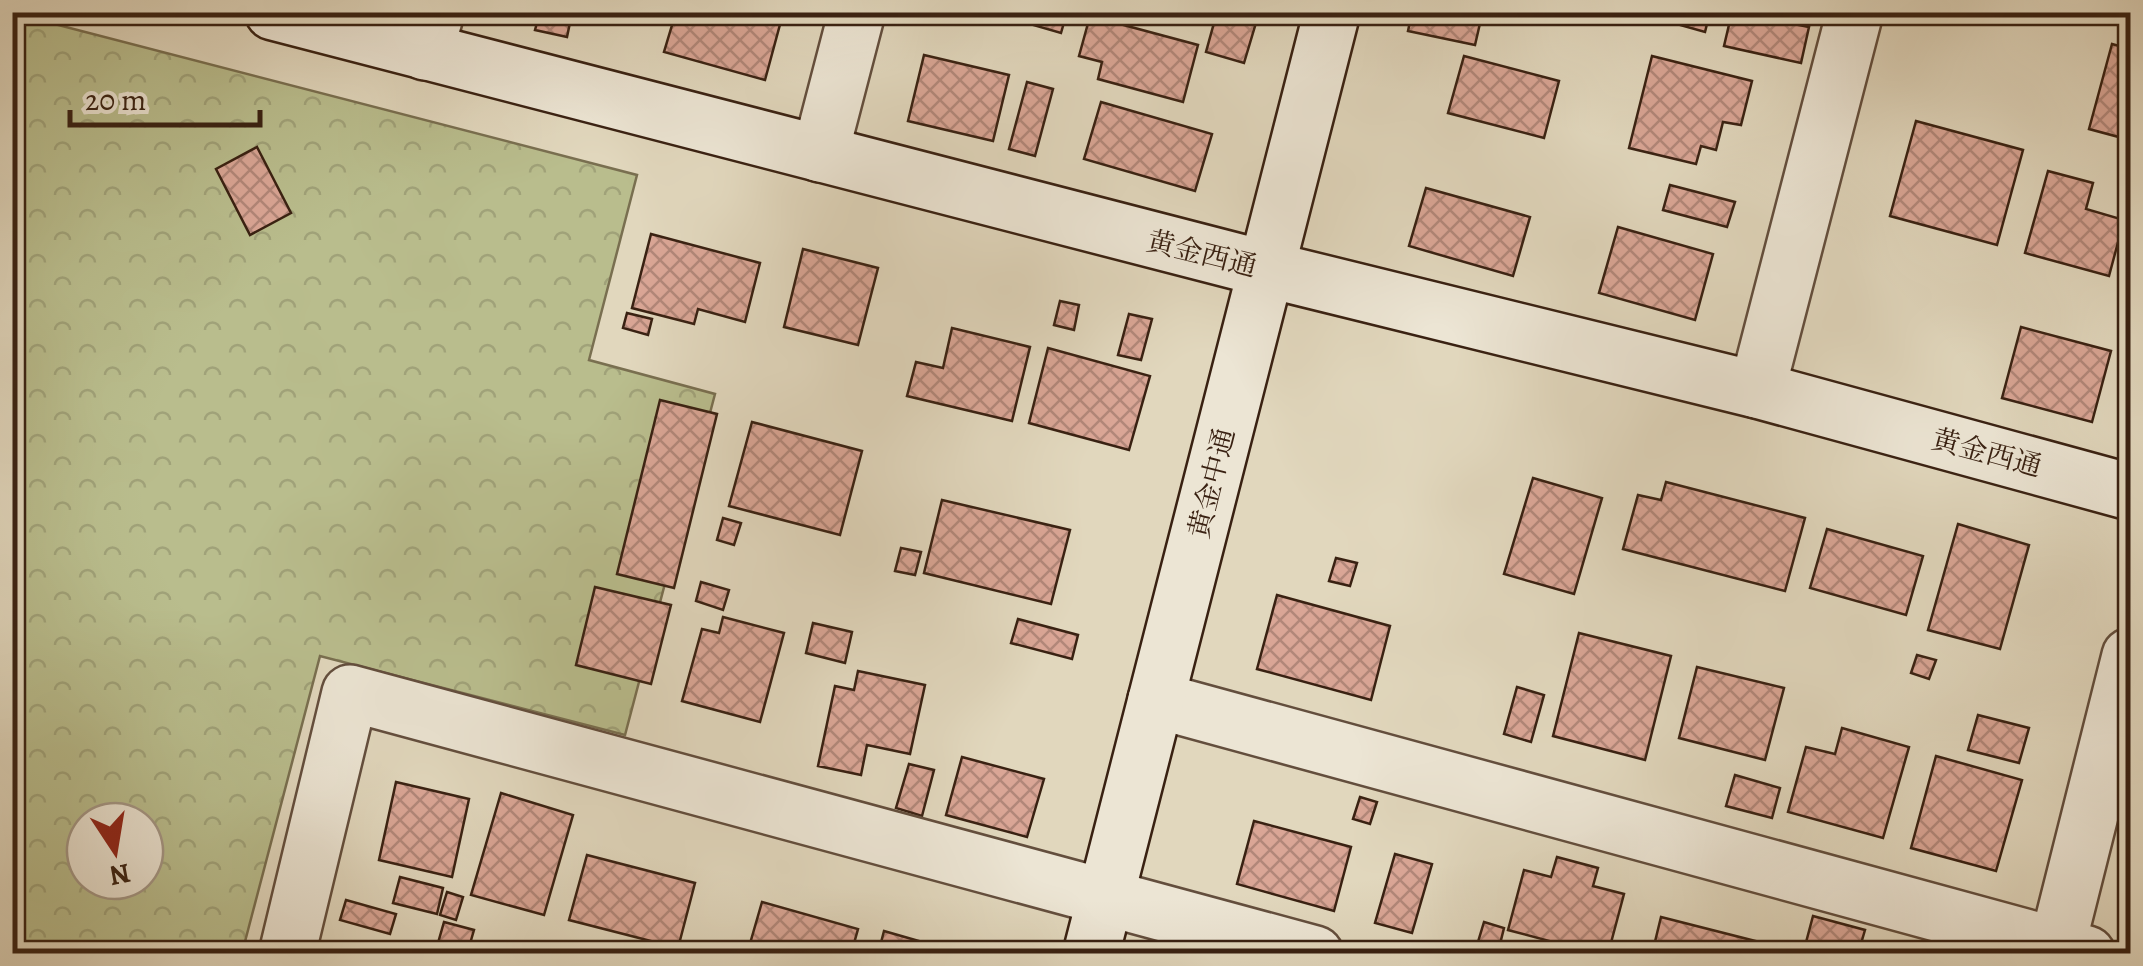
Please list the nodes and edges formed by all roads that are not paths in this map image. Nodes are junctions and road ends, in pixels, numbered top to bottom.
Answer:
1 (273, 12) edge
2 (858, 12) edge
3 (1332, 12) edge
4 (1855, 12) edge
5 (430, 32) edge
6 (820, 154) junction
7 (1266, 270) junction
8 (1757, 390) junction
9 (2130, 492) edge
10 (2130, 656) edge
11 (1156, 700) junction
12 (1105, 896) junction
13 (2066, 951) edge
14 (287, 954) edge
15 (1091, 954) edge
16 (1315, 954) edge

1 - 5 street, 黄金西通
2 - 6 street
3 - 7 street, 黄金中通
4 - 8 street
5 - 6 street, 黄金西通
6 - 7 street, 黄金西通
7 - 8 street, 黄金西通
7 - 11 street, 黄金中通
8 - 9 street, 黄金西通
10 - 13 street
11 - 12 street, 黄金中通
11 - 13 street
12 - 14 street
12 - 15 street, 黄金中通
12 - 16 street

